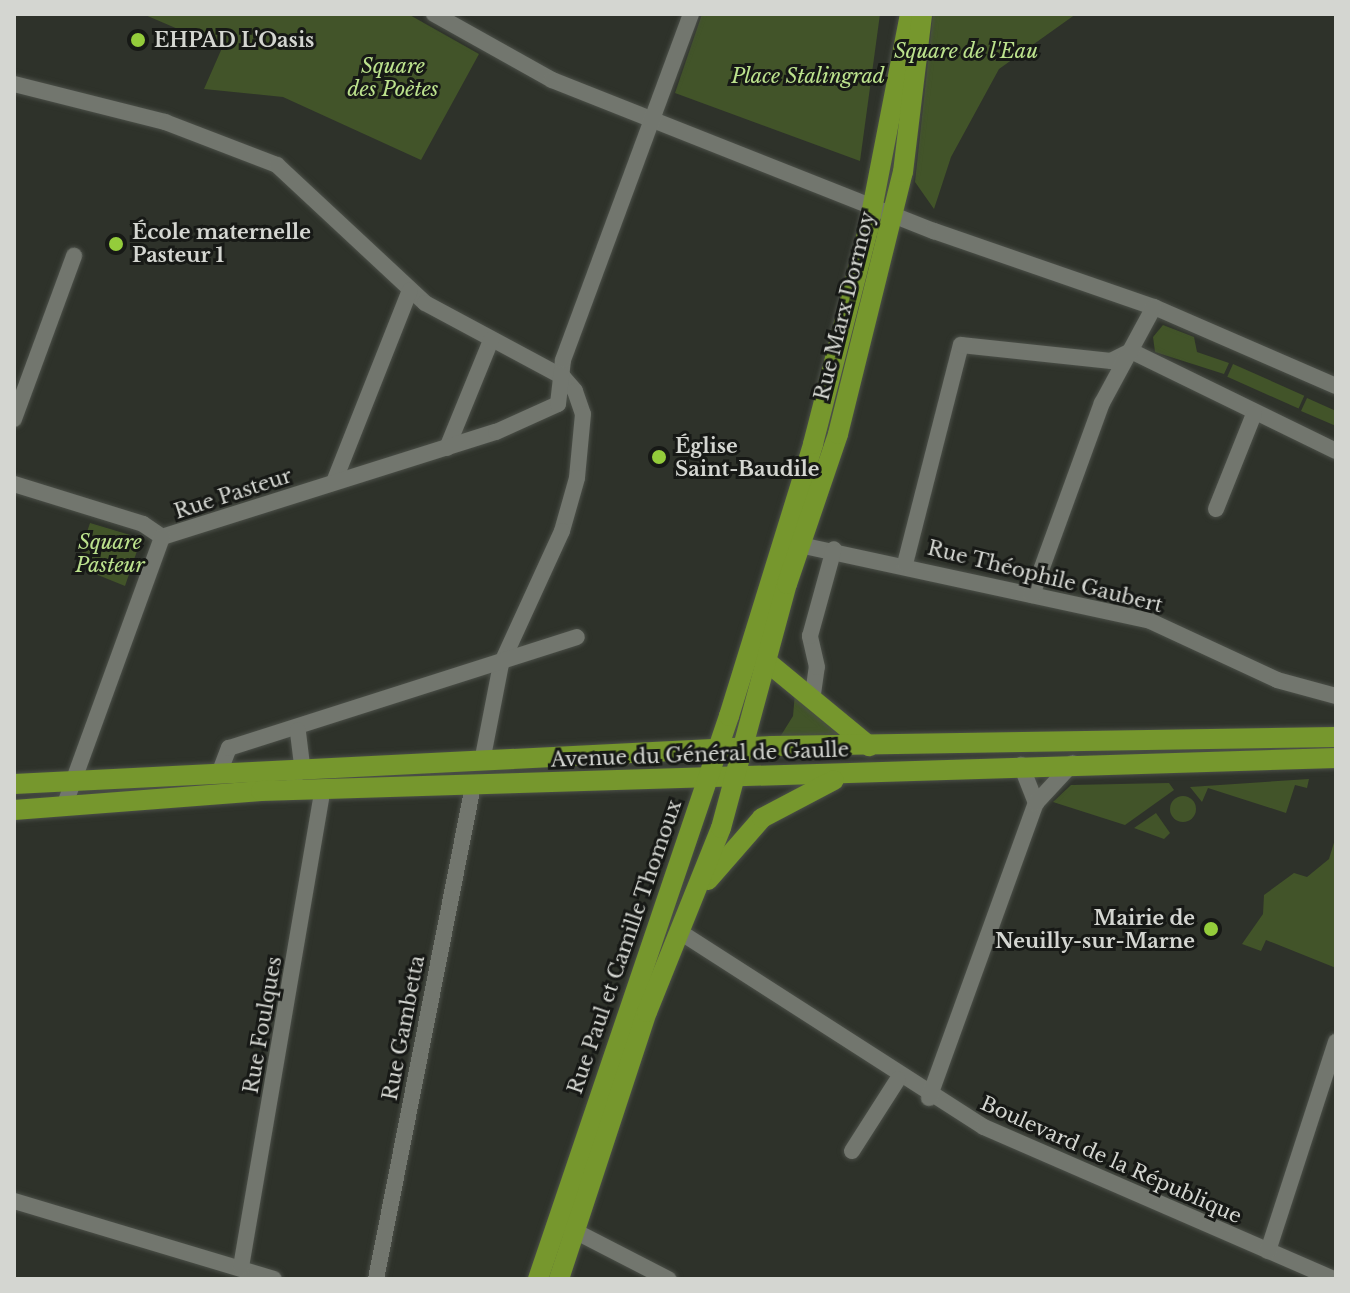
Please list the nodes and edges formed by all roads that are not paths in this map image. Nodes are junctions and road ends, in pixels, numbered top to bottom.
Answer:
1 (434, 14) edge
2 (691, 14) edge
3 (910, 14) edge
4 (922, 14) edge
5 (14, 84) edge
6 (653, 118) junction
7 (873, 205) junction
8 (893, 214) junction
9 (74, 256) dead end
10 (410, 290) junction
11 (1154, 307) junction
12 (491, 340) junction
13 (1131, 351) junction
14 (563, 377) junction
15 (1336, 386) edge
16 (1254, 414) junction
17 (14, 419) edge
18 (447, 448) junction
19 (1336, 451) edge
20 (334, 482) junction
21 (14, 484) edge
22 (1216, 509) dead end
23 (162, 537) junction
24 (791, 543) junction
25 (834, 549) junction
26 (905, 564) junction
27 (768, 584) joint
28 (1032, 595) junction
29 (577, 637) dead end
30 (768, 654) junction
31 (501, 664) junction
32 (1336, 696) edge
33 (812, 701) junction
34 (298, 730) junction
35 (1336, 737) edge
36 (869, 746) junction
37 (745, 748) junction
38 (718, 749) junction
39 (483, 757) junction
40 (1336, 758) edge
41 (1073, 763) junction
42 (302, 765) junction
43 (1021, 765) junction
44 (220, 771) junction
45 (845, 775) junction
46 (735, 780) junction
47 (68, 782) junction
48 (707, 782) junction
49 (14, 784) edge
50 (473, 786) junction
51 (323, 789) junction
52 (261, 791) junction
53 (1036, 803) junction
54 (65, 804) junction
55 (14, 810) edge
56 (700, 888) junction
57 (680, 932) junction
58 (1336, 1042) edge
59 (898, 1079) junction
60 (929, 1098) junction
61 (852, 1151) dead end
62 (14, 1201) edge
63 (566, 1226) junction
64 (1268, 1251) junction
65 (241, 1267) junction
66 (274, 1279) edge
67 (376, 1279) edge
68 (538, 1279) edge
69 (559, 1279) edge
70 (668, 1279) edge
71 (1333, 1279) edge

1 - 6 street
2 - 6 street
3 - 7 main road, Rue Marx Dormoy
4 - 8 main road, Rue Marx Dormoy
5 - 10 street
6 - 7 street
6 - 14 street
7 - 8 street
7 - 24 main road, Rue Marx Dormoy
8 - 11 street
8 - 24 main road, Rue Marx Dormoy
9 - 17 street
10 - 12 street
10 - 20 street
11 - 13 street
11 - 15 street
12 - 14 street
12 - 18 street
13 - 16 street
13 - 26 street
13 - 28 street
14 - 18 street, Rue Pasteur
14 - 31 street
16 - 19 street
16 - 22 street
18 - 20 street, Rue Pasteur
20 - 23 street, Rue Pasteur
21 - 23 street
23 - 47 street, Rue Pasteur
24 - 25 street, Rue Théophile Gaubert
24 - 27 main road, Rue Marx Dormoy
24 - 30 main road, Rue Marx Dormoy
25 - 26 street, Rue Théophile Gaubert
25 - 33 street
26 - 28 street, Rue Théophile Gaubert
27 - 38 main road, Rue Paul et Camille Thomoux
28 - 32 street, Rue Théophile Gaubert
29 - 31 street
30 - 33 main road
30 - 37 main road, Rue Paul et Camille Thomoux
31 - 34 street
31 - 39 street
33 - 36 main road
34 - 42 street
34 - 44 street
35 - 36 main road, Avenue du Général de Gaulle
36 - 37 main road, Avenue du Général de Gaulle
37 - 38 main road, Avenue du Général de Gaulle
37 - 46 main road, Rue Paul et Camille Thomoux
38 - 39 main road, Avenue du Général de Gaulle
38 - 48 main road, Rue Paul et Camille Thomoux
39 - 42 main road, Avenue du Général de Gaulle
40 - 41 main road, Avenue du Général de Gaulle
41 - 43 main road, Avenue du Général de Gaulle
41 - 53 street
42 - 44 main road, Avenue du Général de Gaulle
42 - 52 street
43 - 45 main road, Avenue du Général de Gaulle
43 - 53 street
44 - 47 main road, Avenue du Général de Gaulle
45 - 46 main road, Avenue du Général de Gaulle
45 - 56 main road
46 - 48 main road, Avenue du Général de Gaulle
46 - 56 main road, Rue Paul et Camille Thomoux
47 - 49 main road, Avenue du Général de Gaulle
47 - 54 street, Rue Pasteur
48 - 50 main road, Avenue du Général de Gaulle
48 - 63 main road, Rue Paul et Camille Thomoux
50 - 51 main road, Avenue du Général de Gaulle
50 - 67 street, Rue Gambetta
51 - 52 main road, Avenue du Général de Gaulle
51 - 65 street, Rue Foulques
52 - 54 main road, Avenue du Général de Gaulle
53 - 60 street
54 - 55 main road, Avenue du Général de Gaulle
56 - 57 main road, Rue Paul et Camille Thomoux
57 - 59 street, Boulevard de la République
57 - 63 main road, Rue Paul et Camille Thomoux
58 - 64 street
59 - 60 street, Boulevard de la République
59 - 61 street
60 - 64 street, Boulevard de la République
62 - 65 street
63 - 68 main road, Rue Paul et Camille Thomoux
63 - 69 main road, Rue Paul et Camille Thomoux
63 - 70 street
64 - 71 street, Boulevard de la République
65 - 66 street

